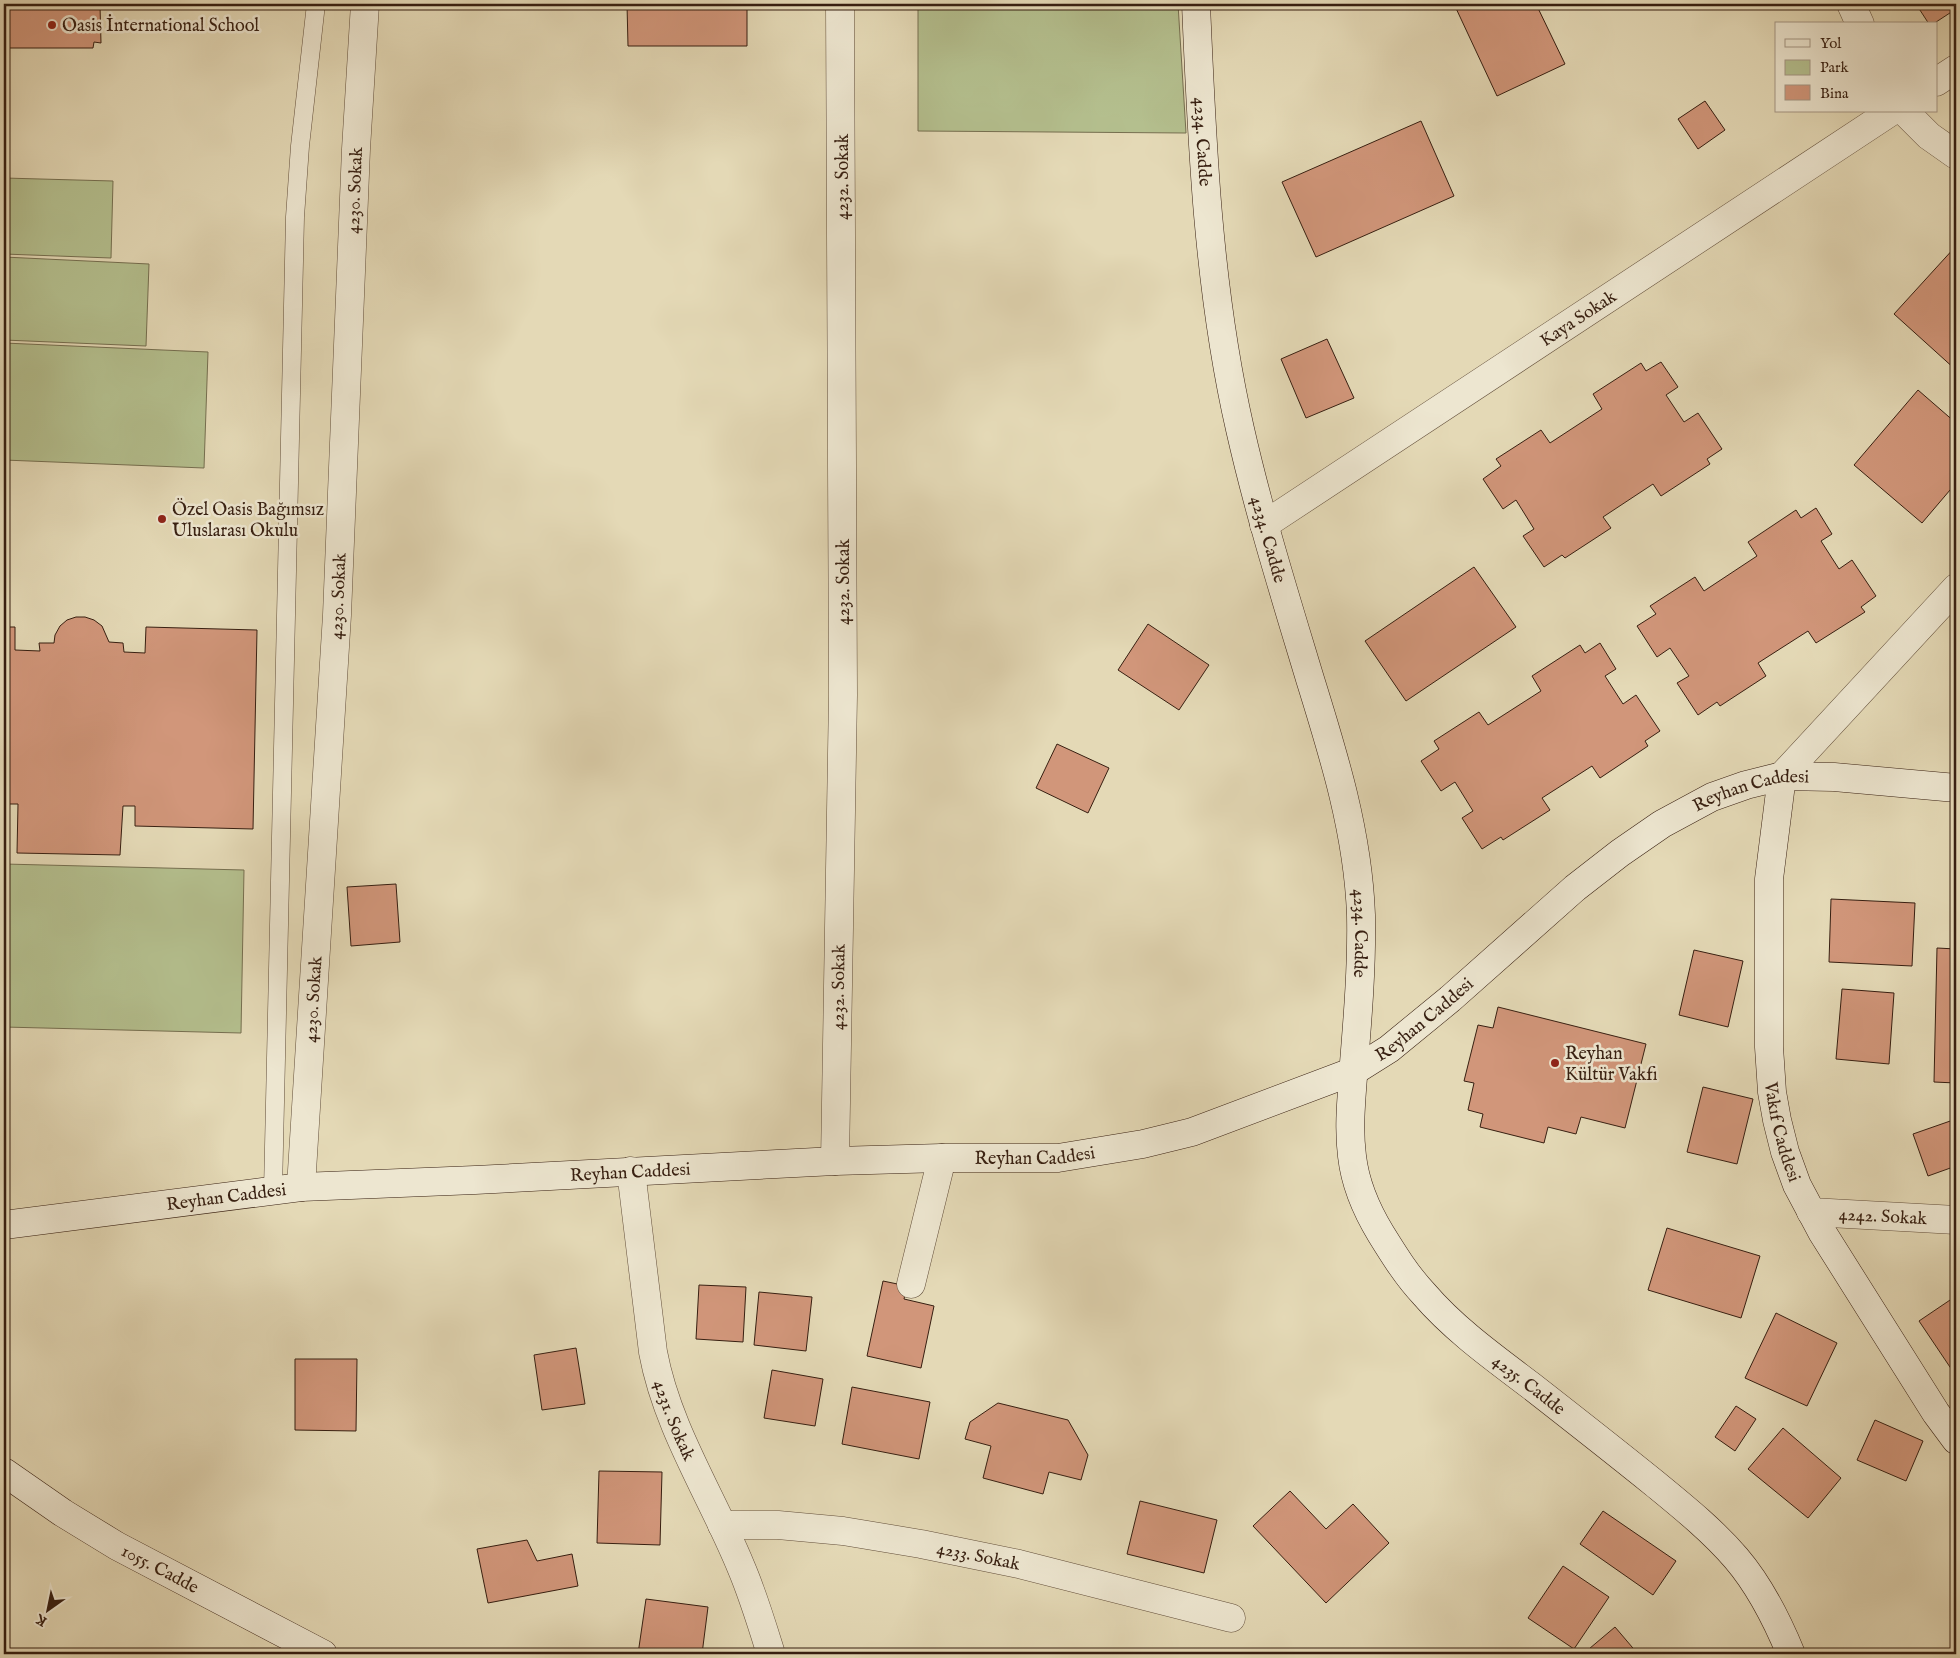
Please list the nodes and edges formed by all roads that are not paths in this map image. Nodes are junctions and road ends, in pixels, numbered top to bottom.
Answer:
1 (316, 4) edge
2 (365, 4) edge
3 (840, 4) edge
4 (1196, 4) edge
5 (1851, 4) edge
6 (1859, 22) edge
7 (1956, 69) edge
8 (1938, 81) edge
9 (1890, 112) edge
10 (1905, 112) edge
11 (1956, 155) edge
12 (1264, 525) junction
13 (1956, 588) edge
14 (1782, 776) junction
15 (1956, 788) edge
16 (1354, 1071) junction
17 (942, 1158) junction
18 (835, 1161) junction
19 (631, 1171) junction
20 (301, 1187) junction
21 (273, 1190) junction
22 (1812, 1212) junction
23 (1956, 1220) edge
24 (4, 1225) edge
25 (911, 1284) dead end
26 (1956, 1440) edge
27 (4, 1472) edge
28 (722, 1525) junction
29 (1231, 1618) dead end
30 (320, 1654) edge
31 (771, 1654) edge
32 (1791, 1654) edge

1 - 21 lane
2 - 20 street, 4230. Sokak
3 - 18 street, 4232. Sokak
4 - 12 street, 4234. Cadde
5 - 6 street
7 - 8 street
9 - 12 street, Kaya Sokak
10 - 11 street
12 - 16 street, 4234. Cadde
13 - 14 street
14 - 15 street, Reyhan Caddesi
14 - 16 street, Reyhan Caddesi
14 - 22 street, Vakıf Caddesi
16 - 17 street, Reyhan Caddesi
16 - 32 street, 4235. Cadde
17 - 18 street, Reyhan Caddesi
17 - 25 street
18 - 19 street, Reyhan Caddesi
19 - 20 street, Reyhan Caddesi
19 - 28 street, 4231. Sokak
20 - 21 street, Reyhan Caddesi
21 - 24 street, Reyhan Caddesi
22 - 23 street, 4242. Sokak
22 - 26 street, Vakıf Caddesi
27 - 30 street, 1055. Cadde
28 - 29 street, 4233. Sokak
28 - 31 street, 4231. Sokak

